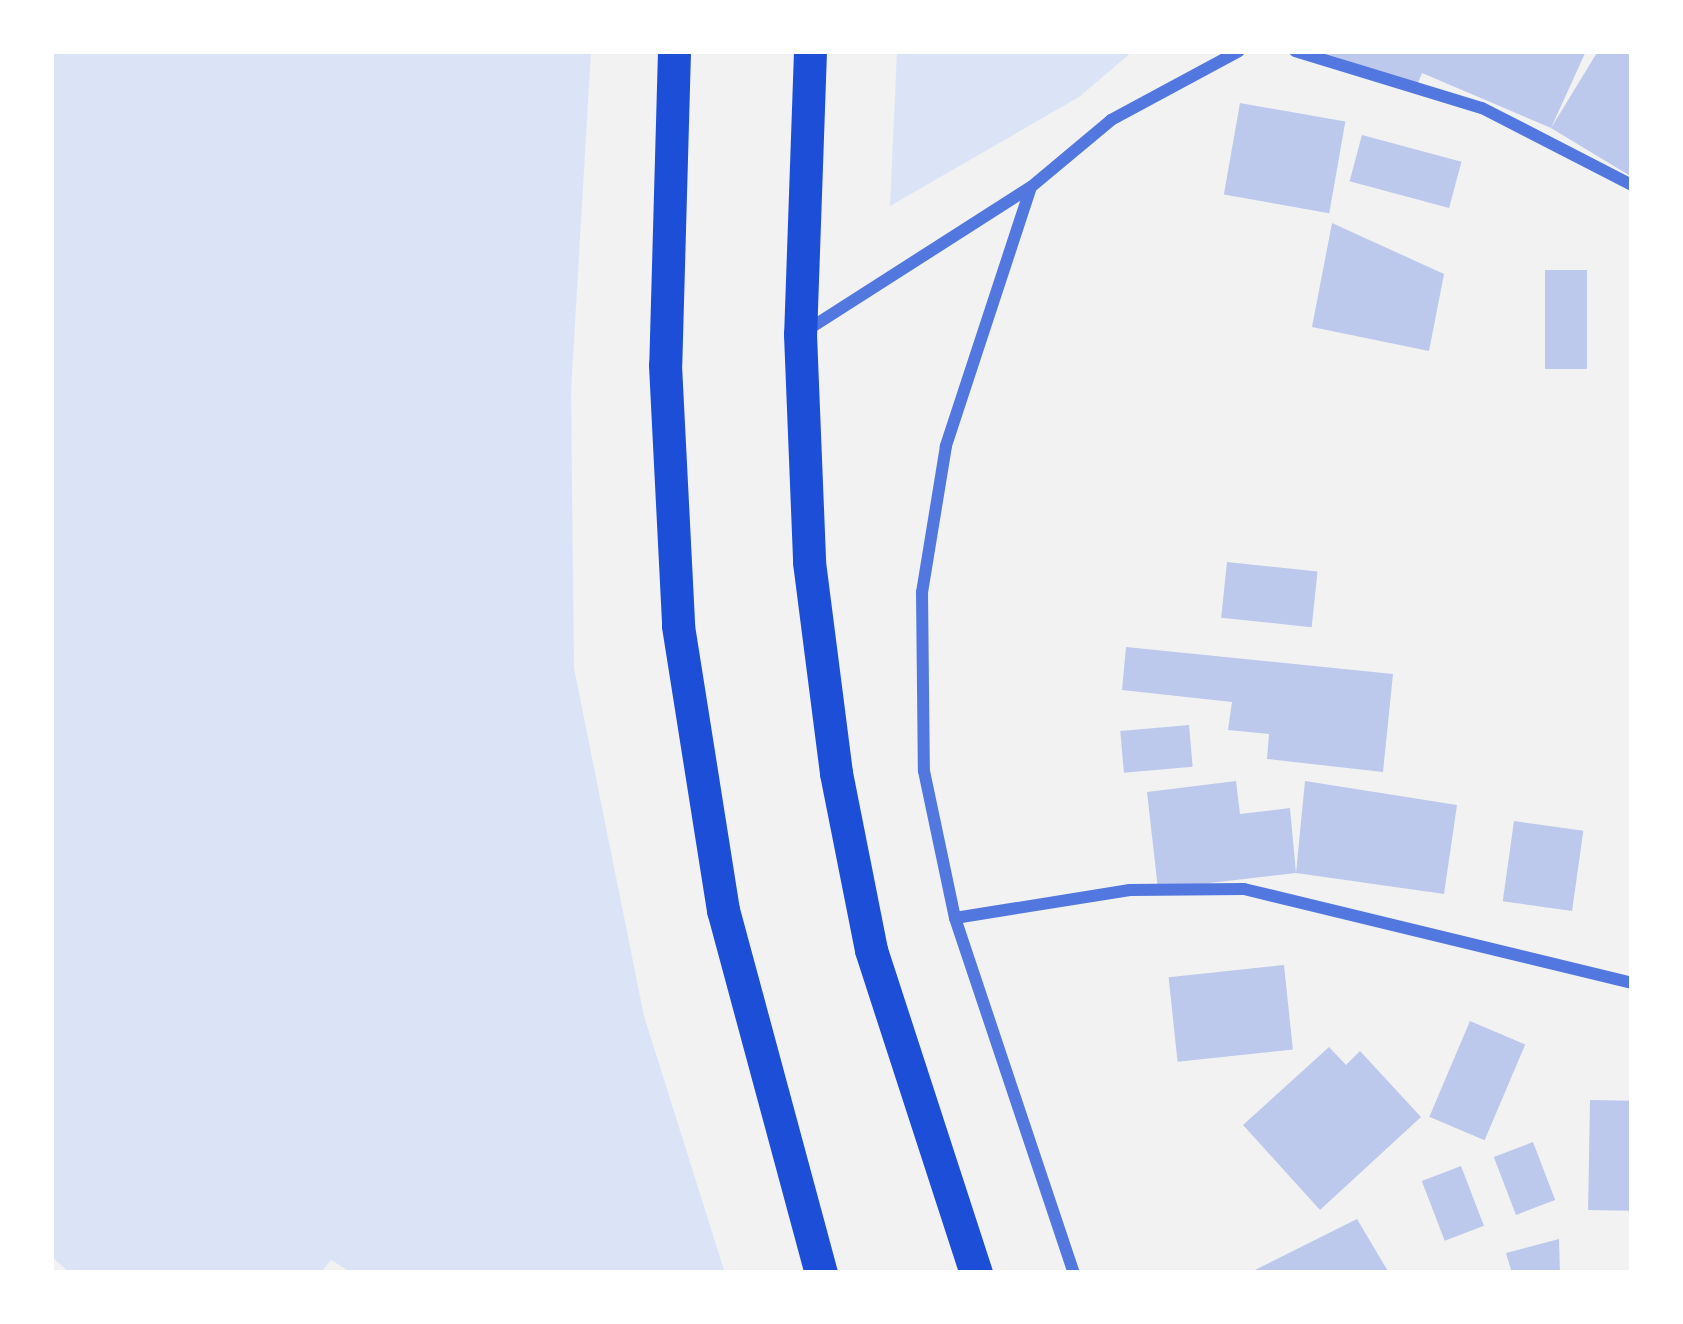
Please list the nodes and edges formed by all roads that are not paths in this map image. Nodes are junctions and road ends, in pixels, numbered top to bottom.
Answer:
1 (674, 51) edge
2 (810, 51) edge
3 (1239, 51) edge
4 (1295, 51) edge
5 (1632, 184) edge
6 (1031, 187) junction
7 (800, 334) junction
8 (955, 917) junction
9 (1632, 983) edge
10 (820, 1273) edge
11 (976, 1273) edge
12 (1073, 1273) edge

1 - 10 highway
2 - 7 highway
3 - 6 street
4 - 5 street
6 - 7 street
6 - 8 street
7 - 11 highway
8 - 9 street
8 - 12 street

